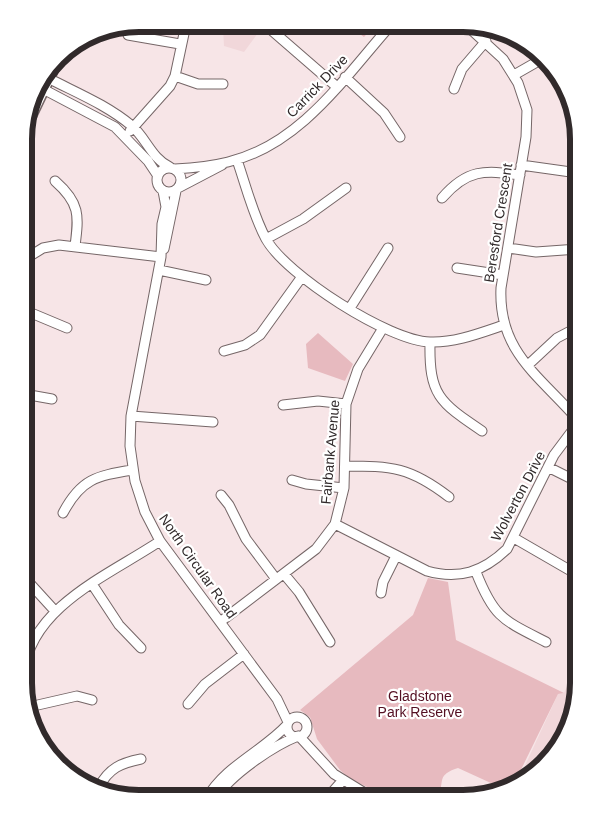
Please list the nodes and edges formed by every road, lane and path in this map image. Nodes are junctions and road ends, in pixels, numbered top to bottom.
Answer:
1 (384, 32) edge
2 (184, 33) edge
3 (274, 33) edge
4 (479, 34) edge
5 (128, 35) dead end
6 (486, 42) junction
7 (180, 44) junction
8 (536, 62) edge
9 (514, 75) junction
10 (175, 76) junction
11 (345, 77) junction
12 (49, 84) edge
13 (223, 84) dead end
14 (48, 85) edge
15 (337, 87) junction
16 (454, 89) dead end
17 (92, 100) junction
18 (88, 112) junction
19 (133, 127) junction
20 (125, 136) junction
21 (400, 136) dead end
22 (237, 160) junction
23 (226, 163) junction
24 (521, 165) junction
25 (192, 167) junction
26 (173, 168) junction
27 (570, 172) edge
28 (520, 175) junction
29 (158, 176) junction
30 (196, 180) junction
31 (55, 181) dead end
32 (346, 188) dead end
33 (178, 189) junction
34 (163, 191) junction
35 (442, 198) dead end
36 (266, 239) junction
37 (75, 246) junction
38 (388, 248) dead end
39 (508, 248) junction
40 (570, 250) edge
41 (32, 255) edge
42 (161, 257) junction
43 (457, 268) dead end
44 (159, 270) junction
45 (503, 275) junction
46 (301, 278) junction
47 (206, 280) dead end
48 (350, 308) junction
49 (32, 313) edge
50 (504, 326) junction
51 (67, 328) dead end
52 (383, 328) junction
53 (570, 331) edge
54 (430, 342) junction
55 (224, 351) dead end
56 (528, 365) junction
57 (32, 395) edge
58 (52, 399) dead end
59 (346, 404) junction
60 (283, 405) dead end
61 (570, 411) edge
62 (131, 416) junction
63 (213, 422) dead end
64 (482, 431) dead end
65 (569, 432) edge
66 (345, 466) junction
67 (548, 467) junction
68 (132, 470) junction
69 (569, 478) edge
70 (292, 480) dead end
71 (344, 488) junction
72 (221, 495) dead end
73 (449, 497) dead end
74 (63, 513) dead end
75 (335, 524) junction
76 (514, 538) junction
77 (160, 541) junction
78 (396, 556) junction
79 (569, 570) edge
80 (476, 572) junction
81 (284, 574) junction
82 (276, 579) junction
83 (92, 584) junction
84 (32, 586) edge
85 (380, 592) dead end
86 (55, 611) junction
87 (220, 622) junction
88 (32, 642) edge
89 (330, 642) dead end
90 (546, 642) dead end
91 (141, 648) dead end
92 (244, 654) junction
93 (277, 698) junction
94 (92, 700) dead end
95 (188, 704) dead end
96 (35, 706) edge
97 (298, 717) junction
98 (288, 724) junction
99 (301, 734) junction
100 (141, 759) dead end
101 (238, 770) junction
102 (343, 780) junction
103 (102, 782) edge
104 (213, 790) edge
105 (222, 790) edge
106 (334, 790) edge
107 (360, 790) edge

1 - 11 street, Carrick Drive
2 - 7 street
3 - 15 street
4 - 6 street, Beresford Crescent
5 - 7 street
6 - 9 street, Beresford Crescent
6 - 16 street
7 - 10 street
8 - 9 street
9 - 24 street, Beresford Crescent
10 - 13 street
10 - 19 street
11 - 15 street, Carrick Drive
11 - 21 street
12 - 17 street
14 - 18 street
15 - 22 street, Carrick Drive
17 - 18 street
17 - 19 street
18 - 20 street
19 - 20 street
19 - 26 street
20 - 29 street
22 - 23 street, Carrick Drive
22 - 36 street
23 - 25 street, Carrick Drive
23 - 30 street, Carrick Drive
24 - 27 street
24 - 28 street, Beresford Crescent
25 - 26 street, Carrick Drive
25 - 30 street
26 - 29 street
26 - 33 street
28 - 35 street
28 - 39 street, Beresford Crescent
29 - 34 street
30 - 33 street, Carrick Drive
31 - 37 street
32 - 36 street
33 - 34 street
33 - 42 street, North Circular Road
34 - 42 street, North Circular Road
36 - 46 street
37 - 41 street
37 - 42 street
38 - 48 street
39 - 40 street
39 - 45 street, Beresford Crescent
42 - 44 street, North Circular Road
43 - 45 street
44 - 47 street
44 - 62 street, North Circular Road
45 - 50 street, Beresford Crescent
46 - 48 street
46 - 55 street
48 - 52 street
49 - 51 street
50 - 54 street
50 - 56 street, Beresford Crescent
52 - 54 street
52 - 59 street, Fairbank Avenue
53 - 56 street
54 - 64 street
56 - 61 street, Beresford Crescent
57 - 58 street
59 - 60 street
59 - 66 street, Fairbank Avenue
62 - 63 street
62 - 68 street, North Circular Road
65 - 67 street, Wolverton Drive
66 - 71 street, Fairbank Avenue
66 - 73 street
67 - 69 street
67 - 76 street, Wolverton Drive
68 - 74 street
68 - 77 street, North Circular Road
70 - 71 street
71 - 75 street, Fairbank Avenue
72 - 82 street
75 - 78 street, Wolverton Drive
75 - 81 street, Fairbank Avenue
76 - 79 street
76 - 80 street, Wolverton Drive
77 - 83 street
77 - 87 street, North Circular Road
78 - 80 street, Wolverton Drive
78 - 85 street
80 - 90 street
81 - 82 street, Fairbank Avenue
81 - 89 street
82 - 87 street, Fairbank Avenue
83 - 86 street
83 - 91 street
84 - 86 street
86 - 88 street
87 - 92 street, North Circular Road
92 - 93 street, North Circular Road
92 - 95 street
93 - 97 street, North Circular Road
93 - 98 street, North Circular Road
94 - 96 street
97 - 98 street
97 - 99 street
98 - 99 street
98 - 101 street
99 - 101 street
99 - 102 street
100 - 103 street
101 - 104 street
101 - 105 street
102 - 106 street
102 - 107 street

